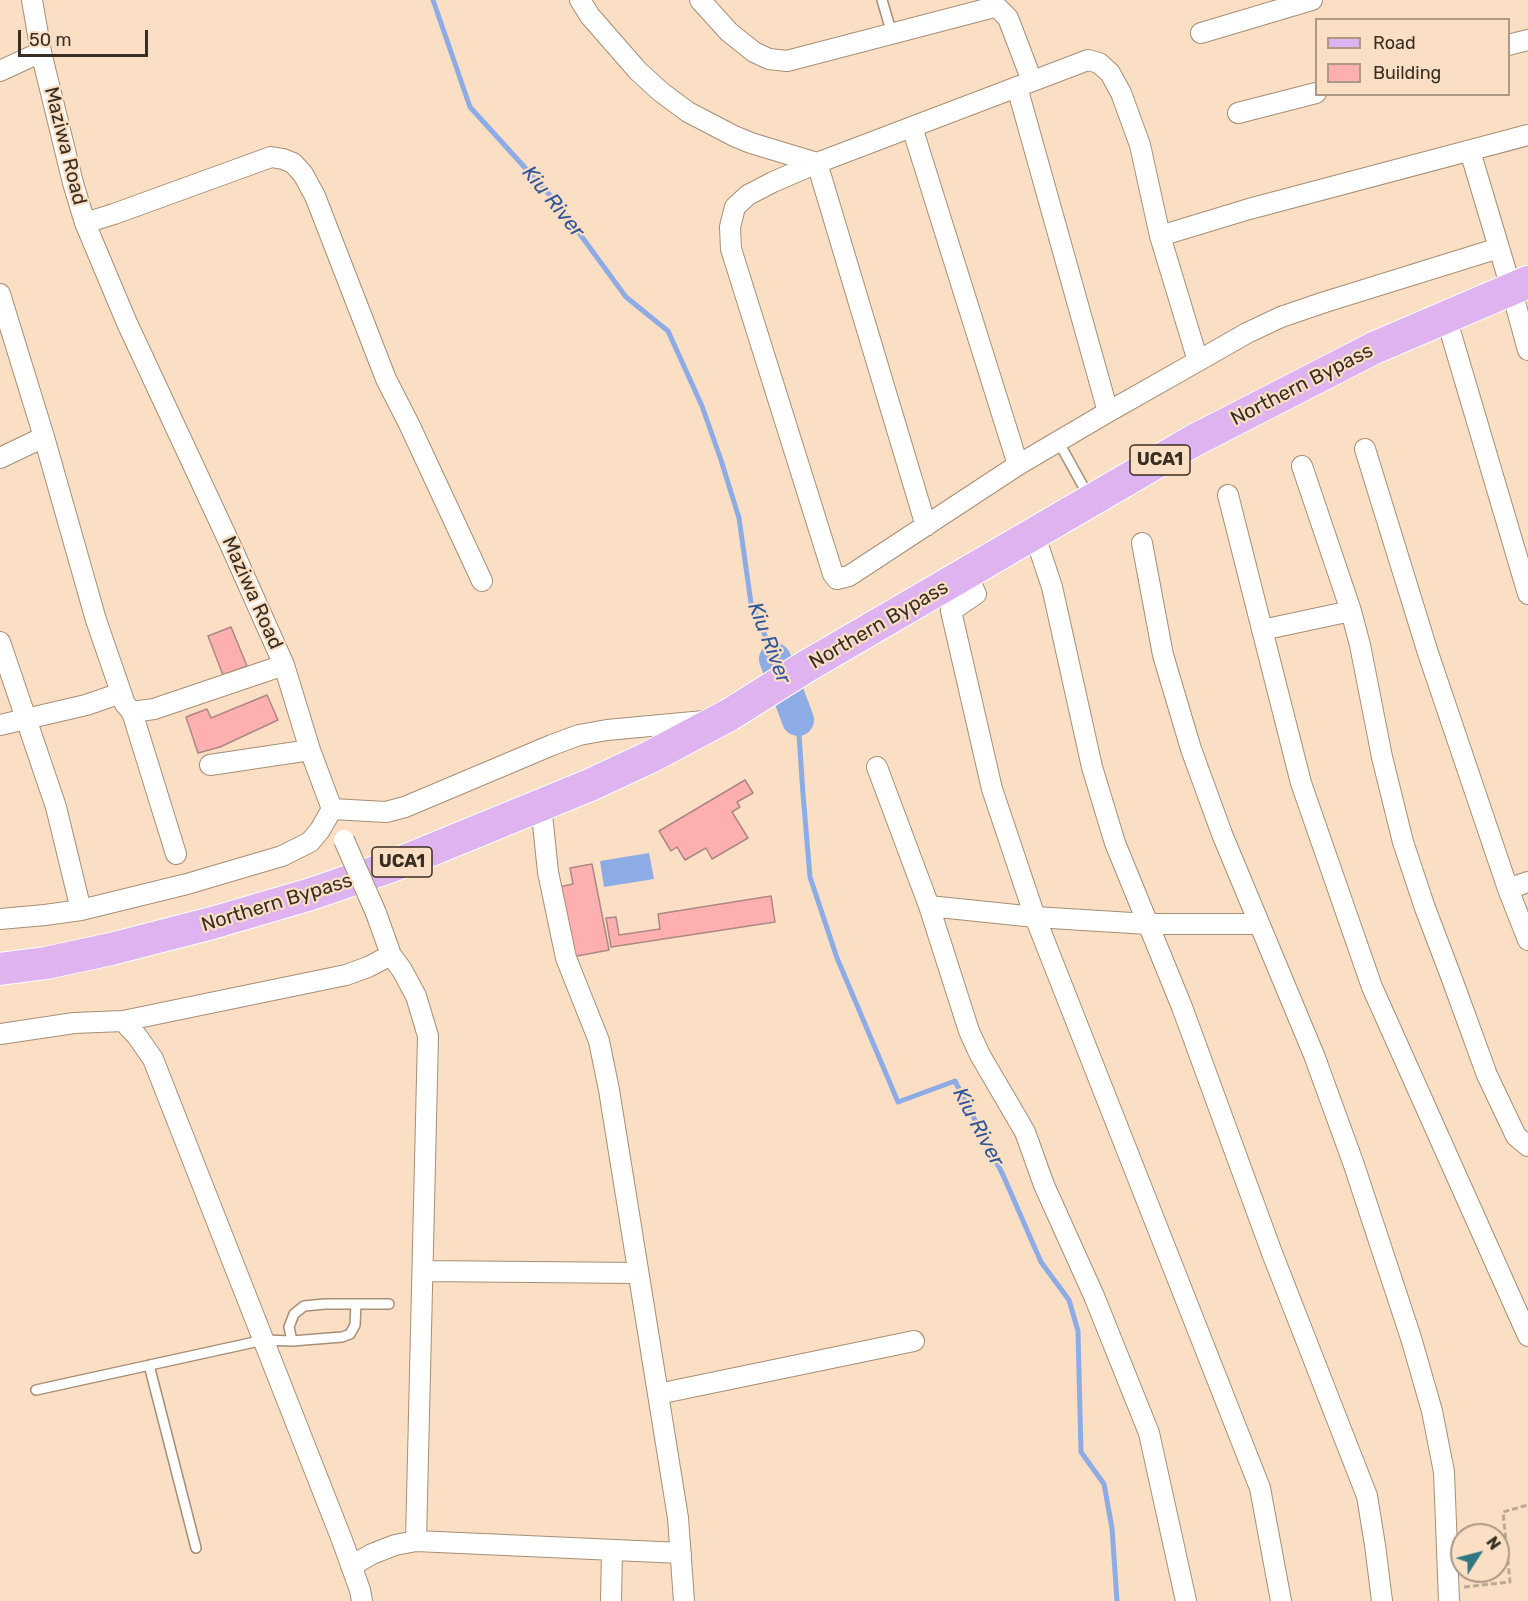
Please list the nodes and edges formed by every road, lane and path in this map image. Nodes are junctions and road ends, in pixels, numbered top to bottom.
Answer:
1 (33, 0) edge
2 (580, 0) edge
3 (700, 0) edge
4 (882, 0) edge
5 (1312, 0) edge
6 (998, 4) edge
7 (1201, 33) dead end
8 (892, 34) junction
9 (1528, 40) edge
10 (1510, 45) edge
11 (41, 52) junction
12 (0, 71) edge
13 (1024, 84) junction
14 (1315, 94) edge
15 (1238, 113) dead end
16 (912, 127) junction
17 (1528, 135) edge
18 (1470, 151) junction
19 (817, 163) junction
20 (85, 223) junction
21 (1160, 236) junction
22 (1499, 248) junction
23 (1520, 285) edge
24 (0, 294) edge
25 (1446, 317) junction
26 (1528, 350) edge
27 (1198, 361) junction
28 (1108, 412) junction
29 (44, 437) junction
30 (1058, 441) junction
31 (1365, 449) dead end
32 (0, 458) edge
33 (1018, 465) junction
34 (1302, 466) dead end
35 (1228, 495) dead end
36 (1091, 500) junction
37 (926, 526) junction
38 (1034, 533) junction
39 (1142, 543) dead end
40 (968, 574) junction
41 (483, 581) dead end
42 (1527, 587) edge
43 (1351, 611) junction
44 (1262, 630) junction
45 (0, 642) edge
46 (284, 664) junction
47 (121, 693) junction
48 (132, 712) junction
49 (26, 719) junction
50 (721, 720) junction
51 (0, 725) edge
52 (310, 750) junction
53 (210, 765) dead end
54 (877, 767) dead end
55 (541, 806) junction
56 (332, 809) junction
57 (176, 854) dead end
58 (1528, 882) edge
59 (1508, 888) junction
60 (929, 906) junction
61 (81, 910) junction
62 (1035, 917) junction
63 (0, 919) edge
64 (1148, 924) junction
65 (1259, 924) junction
66 (1528, 940) edge
67 (390, 955) junction
68 (0, 969) edge
69 (123, 1021) junction
70 (0, 1034) edge
71 (1527, 1143) edge
72 (423, 1271) junction
73 (638, 1273) junction
74 (356, 1304) junction
75 (389, 1304) dead end
76 (1528, 1336) edge
77 (264, 1340) junction
78 (292, 1341) junction
79 (914, 1341) dead end
80 (149, 1365) junction
81 (36, 1390) dead end
82 (658, 1394) junction
83 (1528, 1505) edge
84 (416, 1541) junction
85 (196, 1548) dead end
86 (612, 1550) junction
87 (681, 1553) junction
88 (351, 1566) junction
89 (1448, 1595) edge
90 (362, 1601) edge
91 (611, 1601) edge
92 (684, 1601) edge
93 (1186, 1601) edge
94 (1281, 1601) edge
95 (1382, 1601) edge

1 - 11 street, Maziwa Road
2 - 19 street
3 - 8 street
4 - 8 lane
5 - 7 street
6 - 8 street
6 - 13 street
9 - 10 street
11 - 12 street
11 - 20 street, Maziwa Road
13 - 16 street
13 - 21 street
13 - 28 street
14 - 15 street
16 - 19 street
16 - 33 street
17 - 18 street
18 - 21 street
18 - 22 street
19 - 37 street
19 - 37 street
20 - 41 street
20 - 46 street, Maziwa Road
21 - 27 street
22 - 23 street
22 - 27 street
23 - 25 main road, Northern Bypass / UCA1
23 - 26 street
24 - 29 street
25 - 36 main road, Northern Bypass / UCA1
25 - 42 street
27 - 28 street
28 - 30 street
29 - 32 street
29 - 47 street
30 - 33 street
30 - 36 lane
31 - 59 street
33 - 37 street
34 - 43 street
35 - 44 street
36 - 38 main road, Northern Bypass / UCA1
38 - 40 main road, Northern Bypass / UCA1
38 - 64 street
39 - 65 street
40 - 50 main road, Northern Bypass / UCA1
40 - 62 street
43 - 44 street
43 - 71 street
44 - 76 street
45 - 49 street
46 - 48 street
46 - 52 street, Maziwa Road
47 - 48 street
47 - 49 street
48 - 57 street
49 - 51 street
49 - 61 street
50 - 55 main road, Northern Bypass / UCA1
50 - 56 street
52 - 53 street
52 - 56 street, Maziwa Road
54 - 60 street
55 - 68 main road, Northern Bypass / UCA1
55 - 73 street
56 - 61 street
56 - 67 street, Maziwa Road, bridge
58 - 59 street
59 - 66 street
60 - 62 street
60 - 93 street
61 - 63 street
62 - 64 street
62 - 94 street
64 - 65 street
64 - 95 street
65 - 89 street
67 - 69 street
67 - 72 street, Maziwa Road
69 - 70 street
69 - 77 street
72 - 73 street
72 - 84 street, Maziwa Road
73 - 82 street
74 - 75 lane
74 - 78 lane
74 - 78 lane
77 - 78 lane
77 - 80 lane
77 - 88 street
79 - 82 street
80 - 81 lane
80 - 85 lane
82 - 87 street
83 - 89 path
84 - 86 street
84 - 88 street
86 - 87 street
86 - 91 street
87 - 92 street
88 - 90 street

